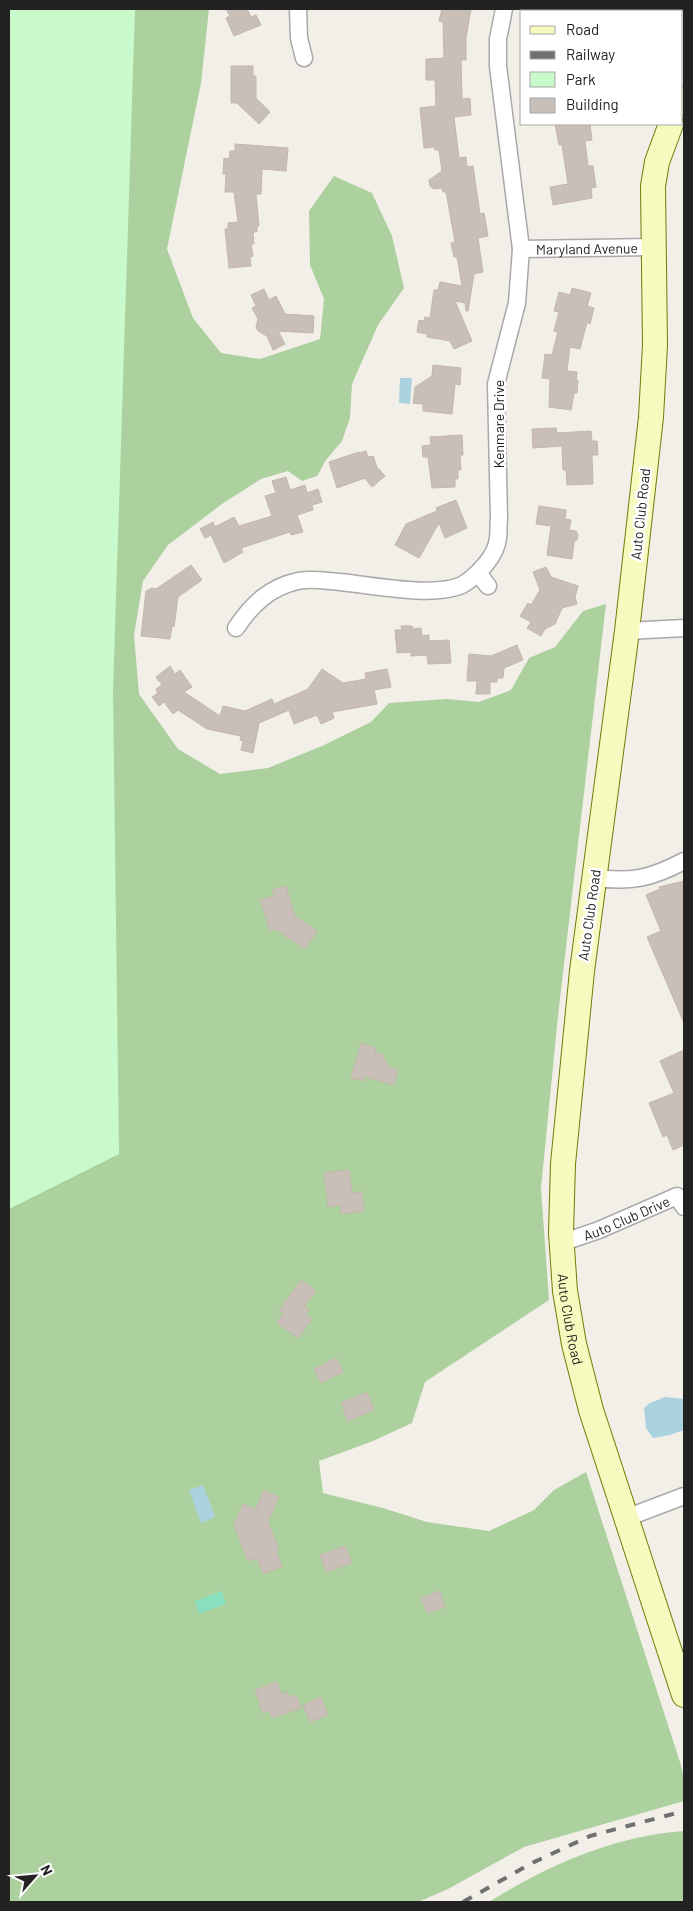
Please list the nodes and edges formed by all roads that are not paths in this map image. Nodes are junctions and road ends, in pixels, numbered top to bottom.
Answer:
1 (298, 9) edge
2 (504, 9) edge
3 (304, 58) dead end
4 (671, 125) edge
5 (653, 247) junction
6 (521, 249) junction
7 (236, 628) dead end
8 (684, 628) edge
9 (627, 631) junction
10 (684, 861) edge
11 (594, 878) junction
12 (684, 1207) edge
13 (561, 1243) junction
14 (684, 1496) edge
15 (626, 1518) junction
16 (684, 1695) edge

1 - 3 street
2 - 6 street, Kenmare Drive
4 - 5 street, Auto Club Road
5 - 6 street, Maryland Avenue
5 - 9 street, Auto Club Road
6 - 7 street, Kenmare Drive
8 - 9 street
9 - 11 street, Auto Club Road
10 - 11 street
11 - 13 street, Auto Club Road
12 - 13 street, Auto Club Drive
13 - 15 street, Auto Club Road
14 - 15 street
15 - 16 street, Auto Club Road

